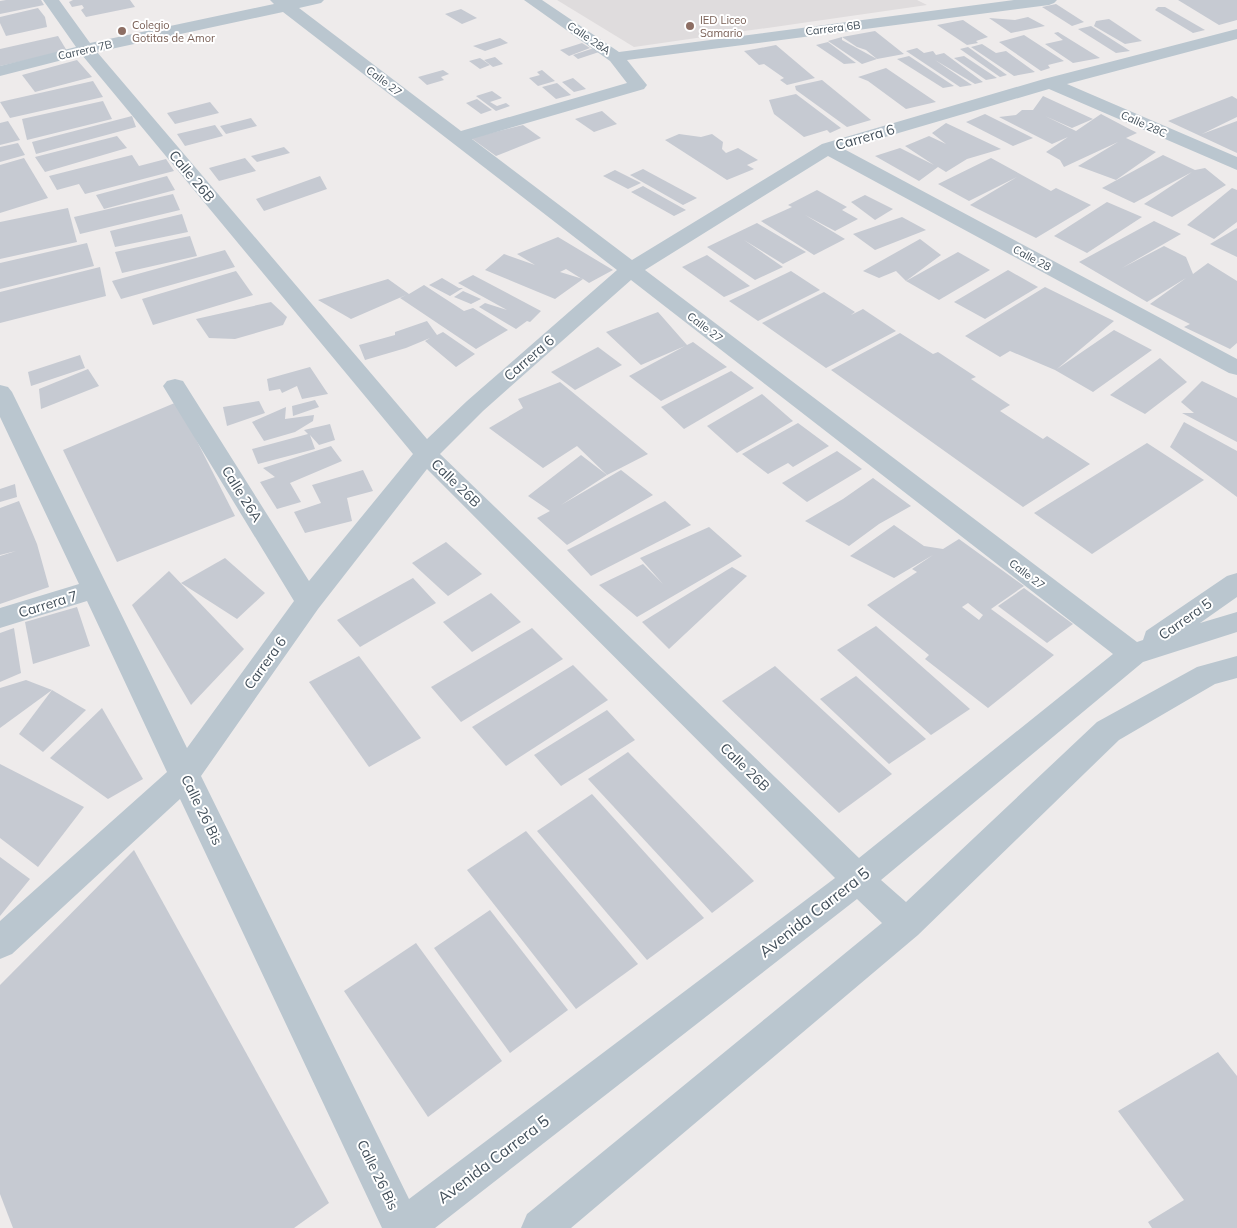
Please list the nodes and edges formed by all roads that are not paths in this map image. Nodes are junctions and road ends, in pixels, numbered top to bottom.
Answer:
1 (51, 0) edge
2 (316, 0) edge
3 (532, 0) edge
4 (948, 0) edge
5 (1049, 0) edge
6 (282, 4) edge
7 (969, 11) junction
8 (1237, 34) edge
9 (86, 49) junction
10 (616, 57) junction
11 (0, 71) edge
12 (1050, 83) junction
13 (457, 138) junction
14 (828, 148) junction
15 (1237, 164) edge
16 (630, 270) junction
17 (1237, 368) edge
18 (175, 386) dead end
19 (0, 392) edge
20 (426, 454) junction
21 (1237, 583) edge
22 (95, 589) junction
23 (308, 602) junction
24 (0, 618) edge
25 (1237, 622) edge
26 (1133, 654) junction
27 (1237, 667) edge
28 (185, 774) junction
29 (858, 879) junction
30 (906, 924) junction
31 (0, 943) edge
32 (403, 1228) edge
33 (541, 1228) edge

1 - 9 street, Calle 26B
2 - 6 street, Carrera 7B
3 - 10 street, Calle 28A
4 - 7 street
5 - 7 street, Carrera 6B
6 - 9 street, Carrera 7B
6 - 13 street, Calle 27
7 - 10 street, Carrera 6B
8 - 12 street, Carrera 6
9 - 11 street, Carrera 7B
9 - 20 street, Calle 26B
10 - 13 street, Calle 28A
12 - 14 street, Carrera 6
12 - 15 street, Calle 28C
13 - 16 street, Calle 27
14 - 16 street, Carrera 6
14 - 17 street, Calle 28
16 - 20 street, Carrera 6
16 - 26 street, Calle 27
18 - 23 street, Calle 26A
19 - 22 street, Calle 26 Bis
20 - 23 street, Carrera 6
20 - 29 street, Calle 26B
21 - 26 street, Carrera 5
22 - 24 street, Carrera 7
22 - 28 street, Calle 26 Bis
23 - 28 street, Carrera 6
25 - 26 street, Avenida Carrera 5
26 - 29 street, Avenida Carrera 5
27 - 30 street
28 - 31 street, Carrera 6
28 - 32 street, Calle 26 Bis
29 - 30 street, Calle 26B
29 - 32 street, Avenida Carrera 5
30 - 33 street

